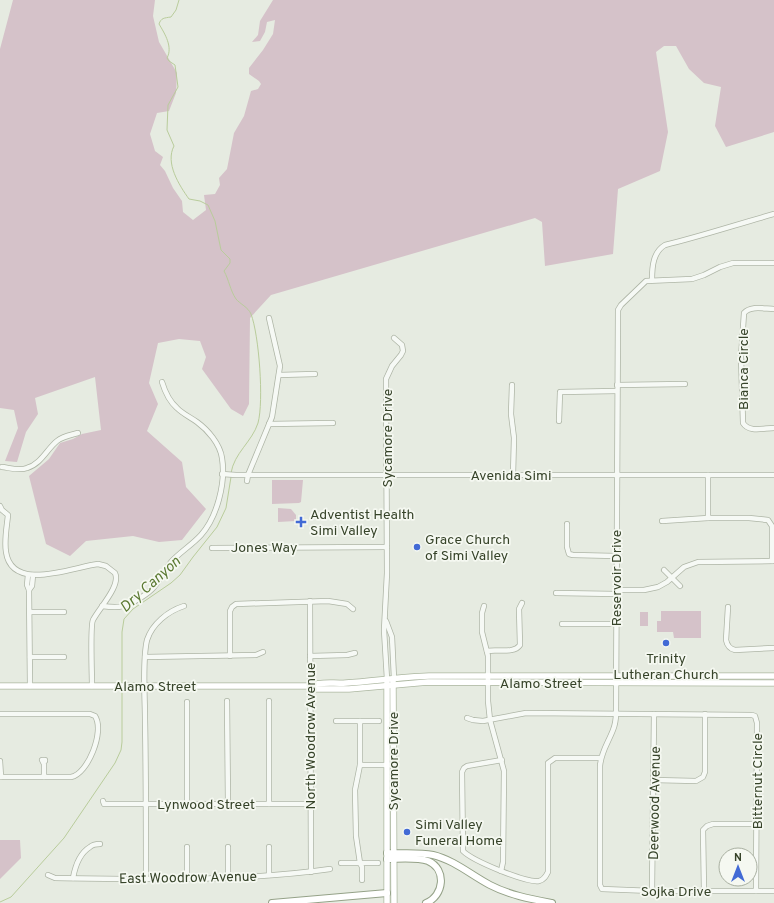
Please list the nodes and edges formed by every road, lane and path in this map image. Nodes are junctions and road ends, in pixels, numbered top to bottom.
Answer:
1 (774, 214) edge
2 (774, 263) edge
3 (652, 280) junction
4 (774, 309) edge
5 (269, 318) dead end
6 (394, 338) dead end
7 (279, 374) junction
8 (315, 374) dead end
9 (162, 382) dead end
10 (685, 384) dead end
11 (512, 385) dead end
12 (617, 385) junction
13 (617, 391) junction
14 (559, 422) dead end
15 (333, 423) dead end
16 (269, 424) junction
17 (774, 428) edge
18 (78, 433) dead end
19 (1, 468) edge
20 (223, 474) junction
21 (248, 475) junction
22 (387, 475) junction
23 (513, 475) junction
24 (616, 475) junction
25 (708, 475) junction
26 (774, 475) edge
27 (247, 482) dead end
28 (0, 506) edge
29 (708, 518) junction
30 (662, 521) dead end
31 (567, 524) dead end
32 (387, 547) junction
33 (212, 548) dead end
34 (616, 556) junction
35 (773, 561) edge
36 (664, 570) dead end
37 (30, 575) junction
38 (672, 578) junction
39 (680, 586) dead end
40 (616, 592) junction
41 (556, 593) dead end
42 (310, 601) junction
43 (522, 603) dead end
44 (102, 606) junction
45 (184, 606) dead end
46 (484, 606) dead end
47 (728, 607) dead end
48 (353, 609) dead end
49 (30, 612) junction
50 (64, 612) dead end
51 (386, 619) junction
52 (562, 624) dead end
53 (617, 624) junction
54 (774, 648) edge
55 (487, 651) junction
56 (263, 652) dead end
57 (355, 653) dead end
58 (230, 656) junction
59 (310, 656) junction
60 (30, 657) junction
61 (64, 657) dead end
62 (145, 657) junction
63 (488, 676) junction
64 (616, 676) junction
65 (774, 676) edge
66 (387, 678) junction
67 (394, 678) junction
68 (488, 682) junction
69 (616, 683) junction
70 (774, 683) edge
71 (390, 685) junction
72 (0, 686) edge
73 (30, 686) junction
74 (92, 686) junction
75 (145, 686) junction
76 (310, 686) junction
77 (227, 701) dead end
78 (268, 701) dead end
79 (187, 702) dead end
80 (0, 714) edge
81 (616, 714) junction
82 (654, 714) junction
83 (705, 714) junction
84 (467, 718) dead end
85 (490, 720) junction
86 (336, 721) dead end
87 (360, 721) junction
88 (379, 721) dead end
89 (600, 758) junction
90 (1, 760) edge
91 (502, 760) junction
92 (45, 761) dead end
93 (360, 765) junction
94 (387, 765) junction
95 (393, 765) junction
96 (0, 777) edge
97 (44, 777) junction
98 (654, 780) junction
99 (104, 801) dead end
100 (146, 804) junction
101 (187, 804) junction
102 (228, 804) junction
103 (269, 804) junction
104 (311, 804) junction
105 (757, 824) junction
106 (100, 844) dead end
107 (187, 847) dead end
108 (228, 847) dead end
109 (269, 847) dead end
110 (387, 856) junction
111 (394, 856) junction
112 (341, 863) dead end
113 (360, 863) junction
114 (378, 863) dead end
115 (330, 869) dead end
116 (501, 871) junction
117 (310, 872) junction
118 (48, 874) dead end
119 (269, 875) junction
120 (73, 878) junction
121 (146, 878) junction
122 (187, 878) junction
123 (228, 878) junction
124 (362, 880) dead end
125 (602, 889) joint
126 (756, 890) junction
127 (652, 891) junction
128 (704, 891) junction
129 (774, 891) edge
130 (387, 893) junction
131 (272, 903) edge
132 (387, 903) edge
133 (394, 903) edge
134 (426, 903) edge
135 (552, 903) edge

1 - 3 street
2 - 3 street
3 - 12 street, Reservoir Drive
4 - 17 street, Bianca Circle
5 - 7 street
6 - 22 street, Sycamore Drive
7 - 8 street
7 - 16 street
9 - 20 street
10 - 12 street
11 - 23 street
12 - 13 street, Reservoir Drive
13 - 14 street
13 - 24 street, Reservoir Drive
15 - 16 street
16 - 21 street
18 - 19 street
20 - 21 street, Avenida Simi
20 - 44 street
21 - 22 street, Avenida Simi
21 - 27 street
22 - 23 street, Avenida Simi
22 - 32 street, Sycamore Drive
23 - 24 street, Avenida Simi
24 - 25 street, Avenida Simi
24 - 34 street, Reservoir Drive
25 - 26 street, Avenida Simi
25 - 29 street
28 - 37 street
29 - 30 street
29 - 35 street
31 - 34 street
32 - 33 street, Jones Way
32 - 51 street, Sycamore Drive
34 - 40 street, Reservoir Drive
35 - 38 street
36 - 38 street
37 - 44 street
37 - 49 street
38 - 39 street
38 - 40 street
40 - 41 street
40 - 53 street, Reservoir Drive
42 - 48 street
42 - 58 street
42 - 59 street, North Woodrow Avenue
43 - 55 street
44 - 74 street
45 - 62 street
46 - 55 street
47 - 54 street
49 - 50 street
49 - 60 street
51 - 66 street, Sycamore Drive
51 - 67 street, Sycamore Drive
52 - 53 street
53 - 64 street, Reservoir Drive
55 - 63 street
56 - 58 street
57 - 59 street
58 - 62 street
59 - 76 street, North Woodrow Avenue
60 - 61 street
60 - 73 street
62 - 75 street
63 - 64 main road, Alamo Street
63 - 67 main road, Alamo Street
63 - 68 street
64 - 65 main road, Alamo Street
64 - 69 street, Reservoir Drive
66 - 67 main road, Alamo Street
66 - 71 main road, Sycamore Drive
66 - 76 main road, Alamo Street
67 - 71 main road, Sycamore Drive
68 - 69 main road, Alamo Street
68 - 71 main road, Alamo Street
68 - 85 street
69 - 70 main road, Alamo Street
69 - 81 street, Reservoir Drive
71 - 76 main road, Alamo Street
71 - 94 main road, Sycamore Drive
71 - 95 main road, Sycamore Drive
72 - 73 main road, Alamo Street
73 - 74 main road, Alamo Street
74 - 75 main road, Alamo Street
75 - 76 main road, Alamo Street
75 - 100 street
76 - 104 street, North Woodrow Avenue
77 - 102 street
78 - 103 street
79 - 101 street
80 - 97 street
81 - 82 street, Bitternut Circle
81 - 85 street, Bitternut Circle
81 - 89 street, Reservoir Drive
82 - 83 street, Bitternut Circle
82 - 98 street, Deerwood Avenue
83 - 98 street
83 - 105 street, Bitternut Circle
84 - 85 street, Bitternut Circle
85 - 91 street
86 - 87 street
87 - 88 street
87 - 93 street
89 - 116 street
89 - 125 street, Reservoir Drive
90 - 96 street
91 - 116 street
91 - 116 street
92 - 97 street
93 - 94 street
93 - 113 street
94 - 95 street
94 - 110 main road, Sycamore Drive
95 - 111 main road, Sycamore Drive
96 - 97 street
98 - 127 street, Deerwood Avenue
99 - 100 street, Lynwood Street
100 - 101 street, Lynwood Street
100 - 121 street
101 - 102 street, Lynwood Street
102 - 103 street, Lynwood Street
103 - 104 street, Lynwood Street
104 - 117 street, North Woodrow Avenue
105 - 126 street, Bitternut Circle
105 - 128 street
106 - 120 street
107 - 122 street
108 - 123 street
109 - 119 street
110 - 111 highway
110 - 130 main road, Sycamore Drive
111 - 133 main road, Sycamore Drive
111 - 134 highway
111 - 135 highway
112 - 113 street
113 - 114 street
113 - 124 street
115 - 117 street, East Woodrow Avenue
117 - 119 street, East Woodrow Avenue
118 - 120 street, East Woodrow Avenue
119 - 123 street, East Woodrow Avenue
120 - 121 street, East Woodrow Avenue
121 - 122 street, East Woodrow Avenue
122 - 123 street, East Woodrow Avenue
125 - 127 street, Sojka Drive
126 - 128 street, Sojka Drive
126 - 129 street, Sojka Drive
127 - 128 street, Sojka Drive
130 - 131 highway
130 - 132 main road, Sycamore Drive

